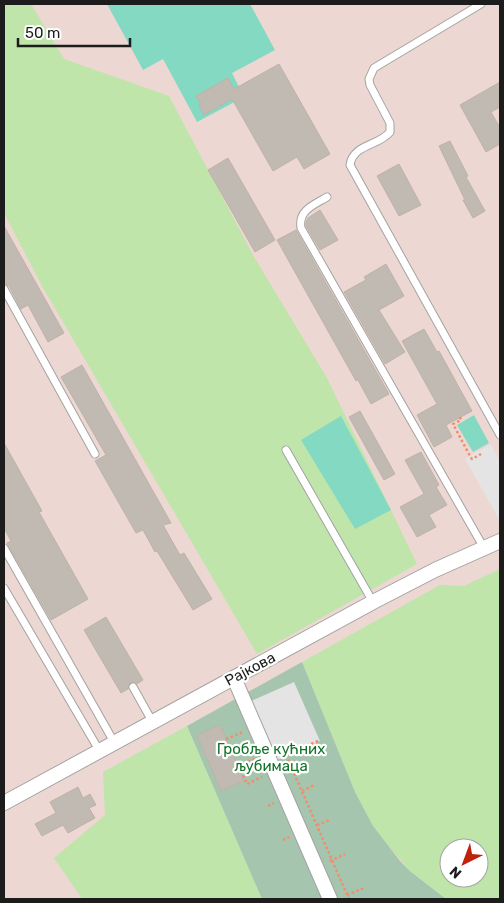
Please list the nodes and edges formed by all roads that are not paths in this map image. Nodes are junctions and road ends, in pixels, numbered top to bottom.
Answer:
1 (481, 4) edge
2 (327, 197) dead end
3 (4, 289) edge
4 (500, 435) edge
5 (286, 450) dead end
6 (95, 454) dead end
7 (500, 541) edge
8 (4, 548) edge
9 (484, 548) junction
10 (4, 588) edge
11 (373, 602) junction
12 (234, 678) junction
13 (133, 686) dead end
14 (152, 721) junction
15 (114, 742) junction
16 (99, 750) junction
17 (4, 803) edge
18 (336, 898) edge

1 - 4 lane
2 - 9 lane
3 - 6 lane
5 - 11 lane
7 - 9 street, Рајкова
8 - 15 lane
9 - 11 street, Рајкова
10 - 16 lane
11 - 12 street, Рајкова
12 - 14 street, Рајкова
12 - 18 street
13 - 14 lane
14 - 15 street, Рајкова
15 - 16 street, Рајкова
16 - 17 street, Рајкова

